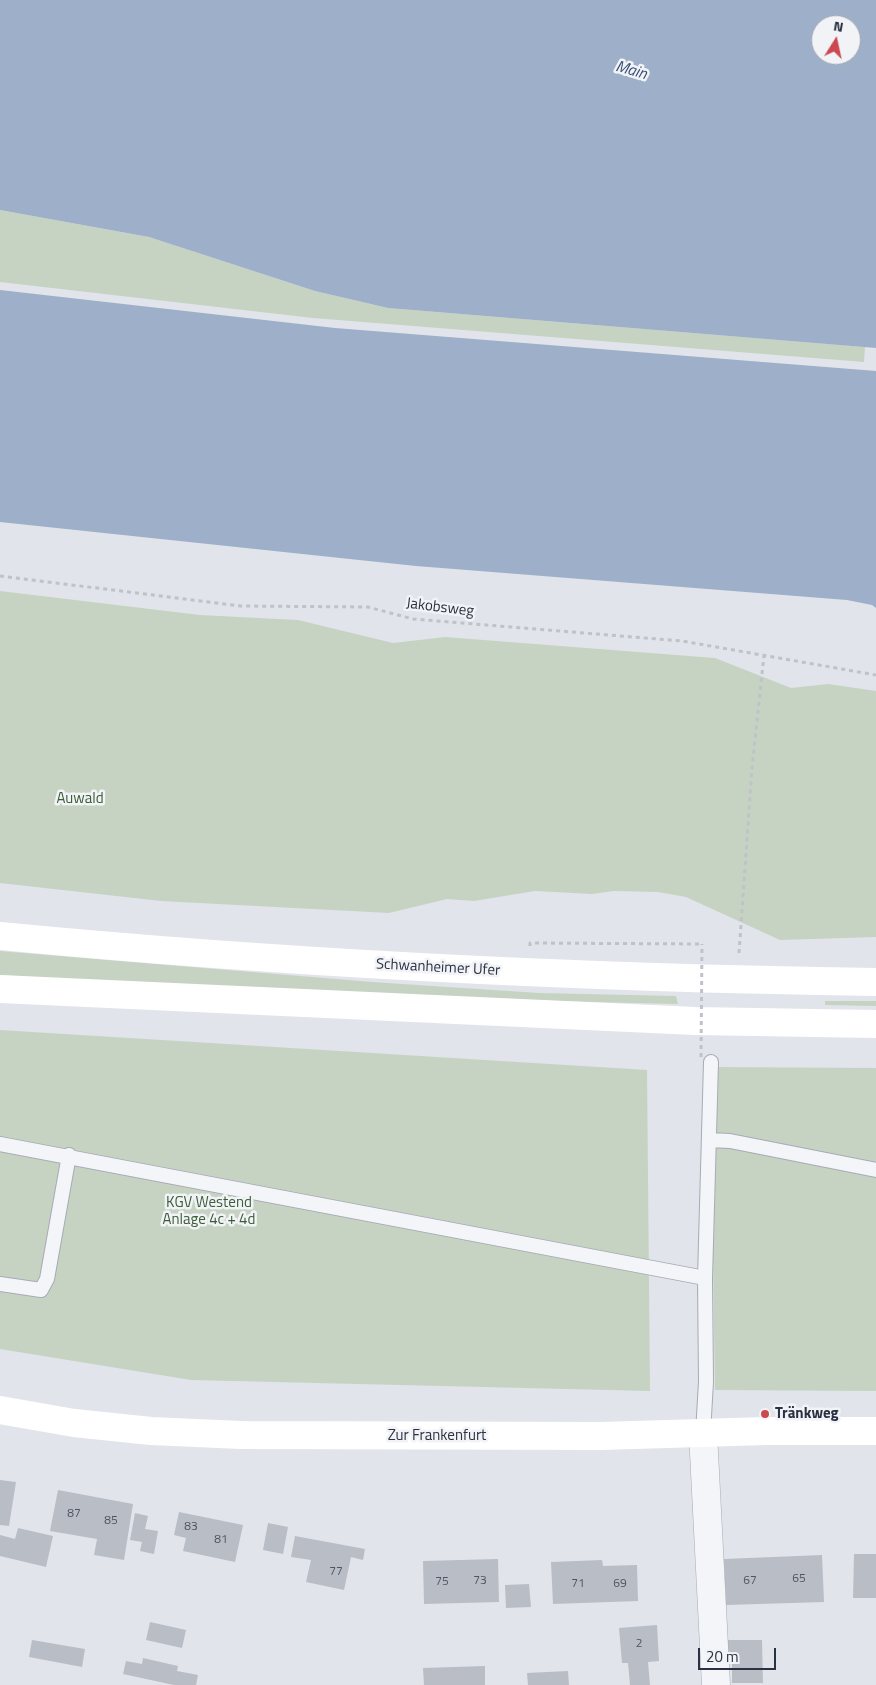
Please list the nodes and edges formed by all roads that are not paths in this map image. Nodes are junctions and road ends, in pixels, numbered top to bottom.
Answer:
1 (0, 936) edge
2 (876, 982) edge
3 (0, 989) edge
4 (876, 1024) edge
5 (706, 1059) road end
6 (709, 1140) junction
7 (0, 1144) edge
8 (69, 1155) junction
9 (876, 1170) edge
10 (705, 1278) junction
11 (0, 1284) edge
12 (0, 1410) edge
13 (876, 1431) edge
14 (703, 1434) junction
15 (716, 1685) edge

1 - 2 main road, Schwanheimer Ufer
3 - 4 main road
5 - 6 lane
6 - 9 lane
6 - 10 lane
7 - 8 lane
8 - 10 lane
8 - 11 lane
10 - 14 lane
12 - 14 main road, Zur Frankenfurt
13 - 14 main road, Zur Frankenfurt
14 - 15 street

